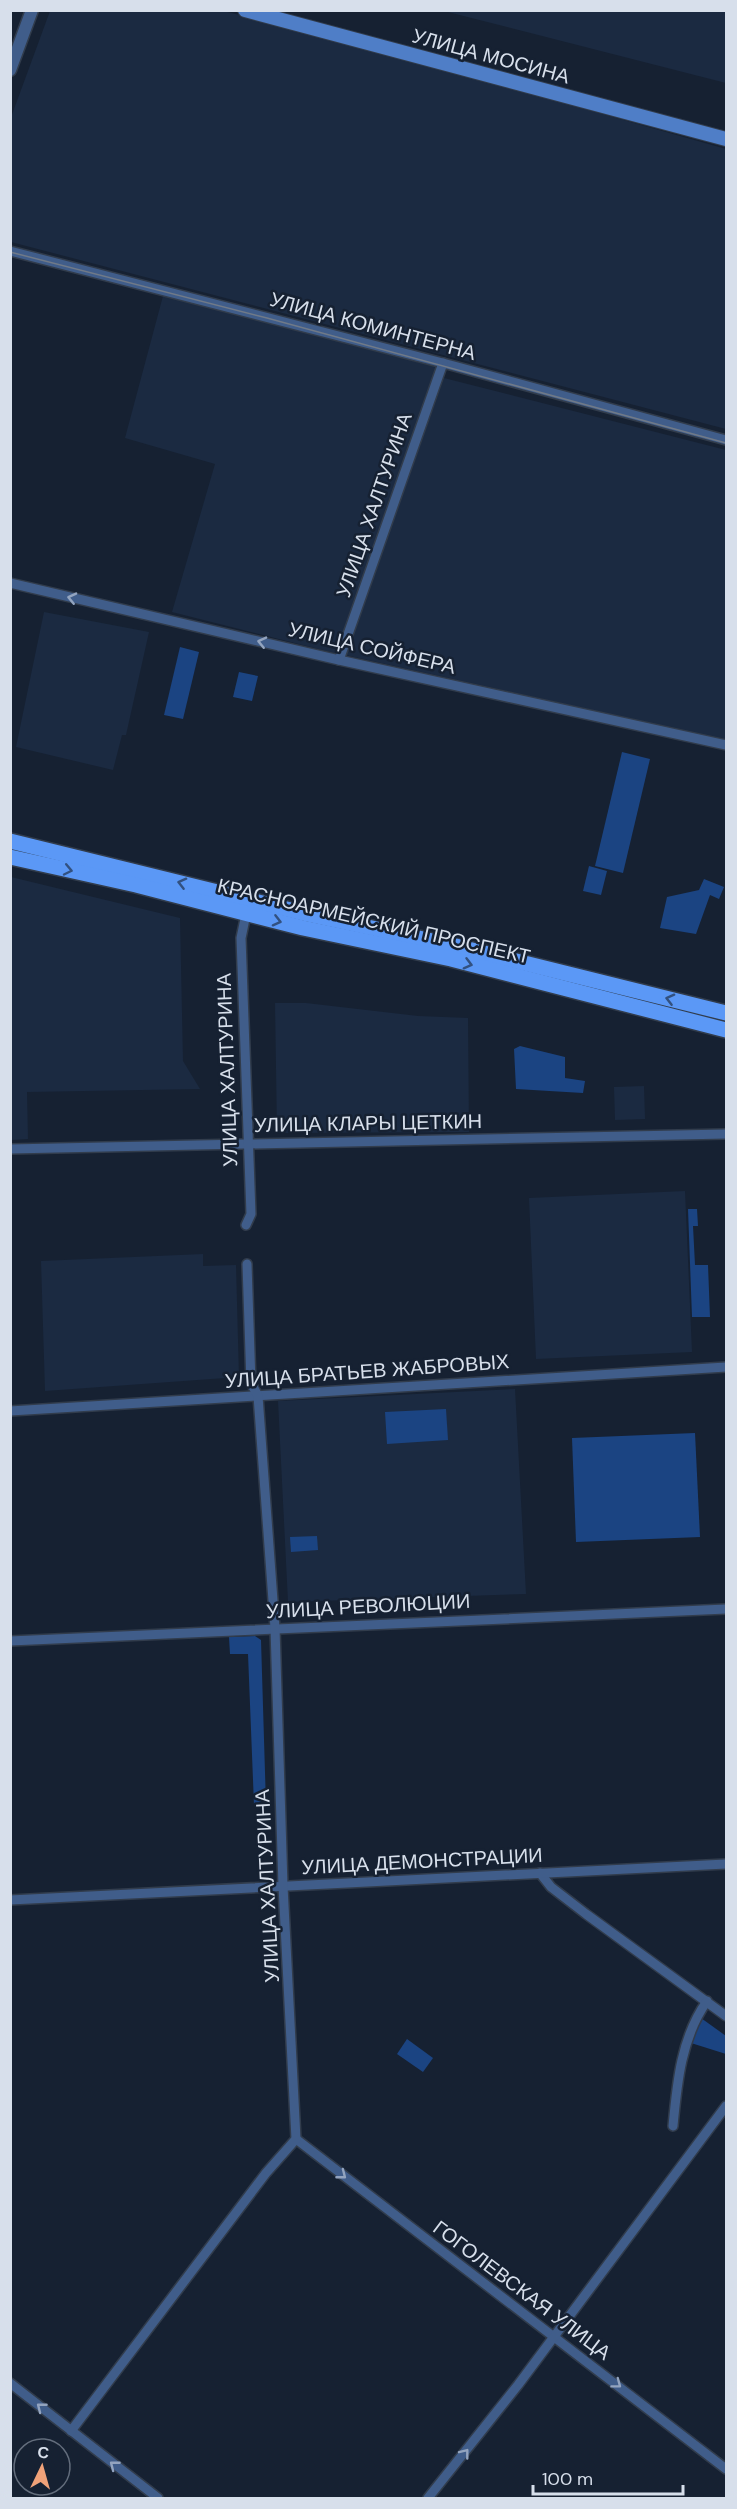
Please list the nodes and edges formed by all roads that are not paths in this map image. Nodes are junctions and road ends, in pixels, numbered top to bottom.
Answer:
1 (32, 10) edge
2 (245, 10) edge
3 (10, 70) edge
4 (726, 139) edge
5 (10, 250) edge
6 (443, 363) junction
7 (726, 440) edge
8 (10, 583) edge
9 (339, 660) junction
10 (726, 745) edge
11 (10, 841) edge
12 (10, 857) edge
13 (246, 914) junction
14 (726, 1013) edge
15 (726, 1030) edge
16 (726, 1134) edge
17 (248, 1144) junction
18 (10, 1149) edge
19 (246, 1225) dead end
20 (247, 1264) dead end
21 (726, 1367) edge
22 (258, 1396) junction
23 (10, 1411) edge
24 (726, 1609) edge
25 (275, 1628) junction
26 (10, 1641) edge
27 (726, 1864) edge
28 (540, 1873) junction
29 (283, 1886) junction
30 (10, 1900) edge
31 (706, 2001) junction
32 (726, 2016) edge
33 (726, 2106) edge
34 (673, 2126) dead end
35 (296, 2139) junction
36 (554, 2336) junction
37 (10, 2383) edge
38 (71, 2431) junction
39 (726, 2469) edge
40 (158, 2499) edge
41 (428, 2499) edge

1 - 3 street
2 - 4 main road, УЛИЦА МОСИНА
5 - 6 street, УЛИЦА КОМИНТЕРНА
6 - 7 street, УЛИЦА КОМИНТЕРНА
6 - 9 street, УЛИЦА ХАЛТУРИНА
9 -> 8 street, УЛИЦА СОЙФЕРА
9 - 10 street, УЛИЦА СОЙФЕРА
14 -> 11 main road, КРАСНОАРМЕЙСКИЙ ПРОСПЕКТ
12 -> 13 main road, КРАСНОАРМЕЙСКИЙ ПРОСПЕКТ
13 -> 15 main road, КРАСНОАРМЕЙСКИЙ ПРОСПЕКТ
13 - 17 street, УЛИЦА ХАЛТУРИНА
16 - 17 street, УЛИЦА КЛАРЫ ЦЕТКИН
17 - 18 street, УЛИЦА КЛАРЫ ЦЕТКИН
17 - 19 street, УЛИЦА ХАЛТУРИНА
20 - 22 street, УЛИЦА ХАЛТУРИНА
21 - 22 street, УЛИЦА БРАТЬЕВ ЖАБРОВЫХ
22 - 23 street, УЛИЦА БРАТЬЕВ ЖАБРОВЫХ
22 - 25 street, УЛИЦА ХАЛТУРИНА
24 - 25 street, УЛИЦА РЕВОЛЮЦИИ
25 - 26 street, УЛИЦА РЕВОЛЮЦИИ
25 - 29 street, УЛИЦА ХАЛТУРИНА
27 - 28 street, УЛИЦА ДЕМОНСТРАЦИИ
28 - 29 street, УЛИЦА ДЕМОНСТРАЦИИ
28 - 31 street
29 - 30 street, УЛИЦА ДЕМОНСТРАЦИИ
29 - 35 street, УЛИЦА ХАЛТУРИНА
31 - 32 street
31 - 34 street
33 - 36 street
35 -> 36 street, ГОГОЛЕВСКАЯ УЛИЦА
35 - 38 street
36 -> 39 street, ГОГОЛЕВСКАЯ УЛИЦА
41 -> 36 street
38 -> 37 street
40 -> 38 street

